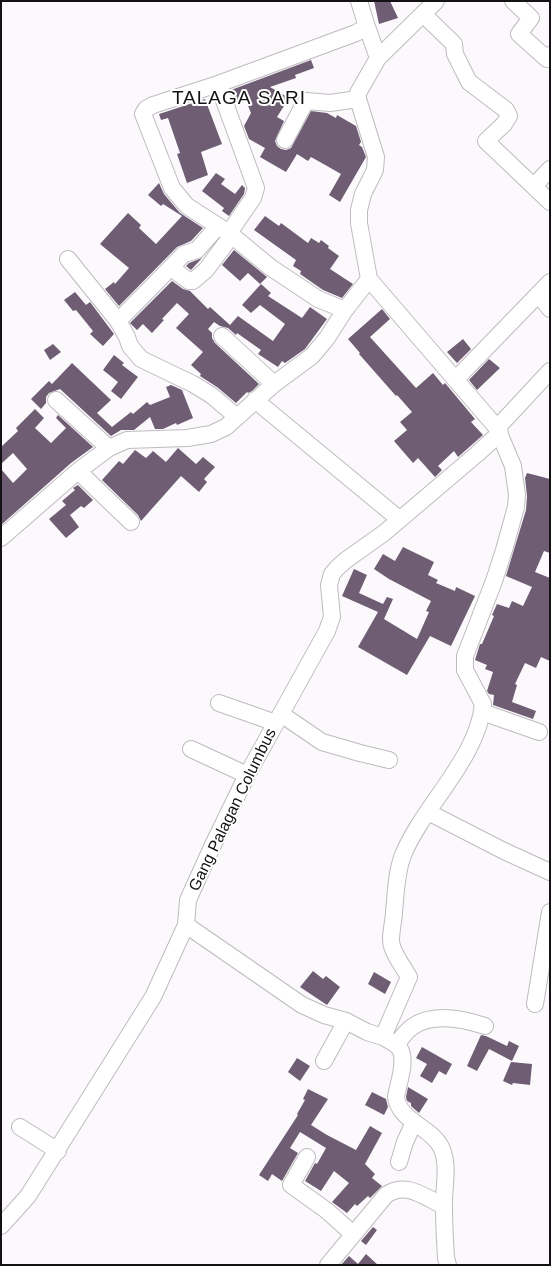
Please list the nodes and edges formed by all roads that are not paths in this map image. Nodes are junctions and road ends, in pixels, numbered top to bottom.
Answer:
1 (359, 1) edge
2 (436, 1) edge
3 (513, 1) edge
4 (423, 14) junction
5 (366, 24) junction
6 (550, 55) edge
7 (378, 58) junction
8 (218, 84) junction
9 (358, 99) junction
10 (285, 140) dead end
11 (550, 169) edge
12 (534, 186) junction
13 (550, 202) edge
14 (226, 231) junction
15 (68, 259) dead end
16 (171, 268) junction
17 (370, 279) junction
18 (550, 282) edge
19 (538, 294) junction
20 (550, 309) edge
21 (345, 310) junction
22 (118, 321) junction
23 (222, 336) dead end
24 (550, 371) edge
25 (456, 379) junction
26 (274, 384) junction
27 (56, 400) dead end
28 (255, 400) junction
29 (238, 418) junction
30 (498, 431) junction
31 (109, 448) junction
32 (78, 471) junction
33 (399, 519) junction
34 (131, 522) dead end
35 (1, 538) edge
36 (219, 703) dead end
37 (482, 712) junction
38 (278, 718) junction
39 (539, 732) dead end
40 (191, 749) dead end
41 (389, 760) dead end
42 (246, 775) junction
43 (428, 812) junction
44 (550, 872) edge
45 (550, 912) edge
46 (186, 925) junction
47 (535, 1004) dead end
48 (346, 1021) junction
49 (485, 1026) dead end
50 (389, 1041) junction
51 (324, 1061) dead end
52 (414, 1122) junction
53 (20, 1128) dead end
54 (58, 1151) junction
55 (307, 1157) dead end
56 (399, 1162) dead end
57 (444, 1206) junction
58 (1, 1226) edge
59 (353, 1234) junction
60 (328, 1265) edge
61 (448, 1265) edge

1 - 5 street
2 - 4 street
3 - 6 street
4 - 7 street
4 - 12 street
5 - 7 street
5 - 8 street
7 - 9 street
8 - 14 street
8 - 14 street
9 - 10 street
9 - 17 street
11 - 12 street
12 - 13 street
14 - 16 street
14 - 16 street
14 - 21 street
15 - 22 street
16 - 22 street
17 - 21 street
17 - 25 street
18 - 19 street
19 - 20 street
19 - 25 street
21 - 26 street
22 - 29 street
23 - 26 street
24 - 30 street, Gang Palagan Columbus
25 - 30 street
26 - 28 street
27 - 31 street
28 - 29 street
28 - 33 street
29 - 31 street
30 - 33 street, Gang Palagan Columbus
30 - 37 street
31 - 32 street
32 - 34 street
32 - 35 street
33 - 38 street, Gang Palagan Columbus
36 - 38 street
37 - 39 street
37 - 43 street
38 - 41 street
38 - 42 street, Gang Palagan Columbus
40 - 42 street
42 - 46 street, Gang Palagan Columbus
43 - 44 street
43 - 50 street
45 - 47 street
46 - 48 street
46 - 54 street, Gang Palagan Columbus
48 - 50 street
48 - 51 street
49 - 50 street
50 - 52 street
52 - 56 street
52 - 57 street
53 - 54 street
54 - 58 street, Gang Palagan Columbus
55 - 59 street
57 - 59 street
57 - 61 street
59 - 60 street

